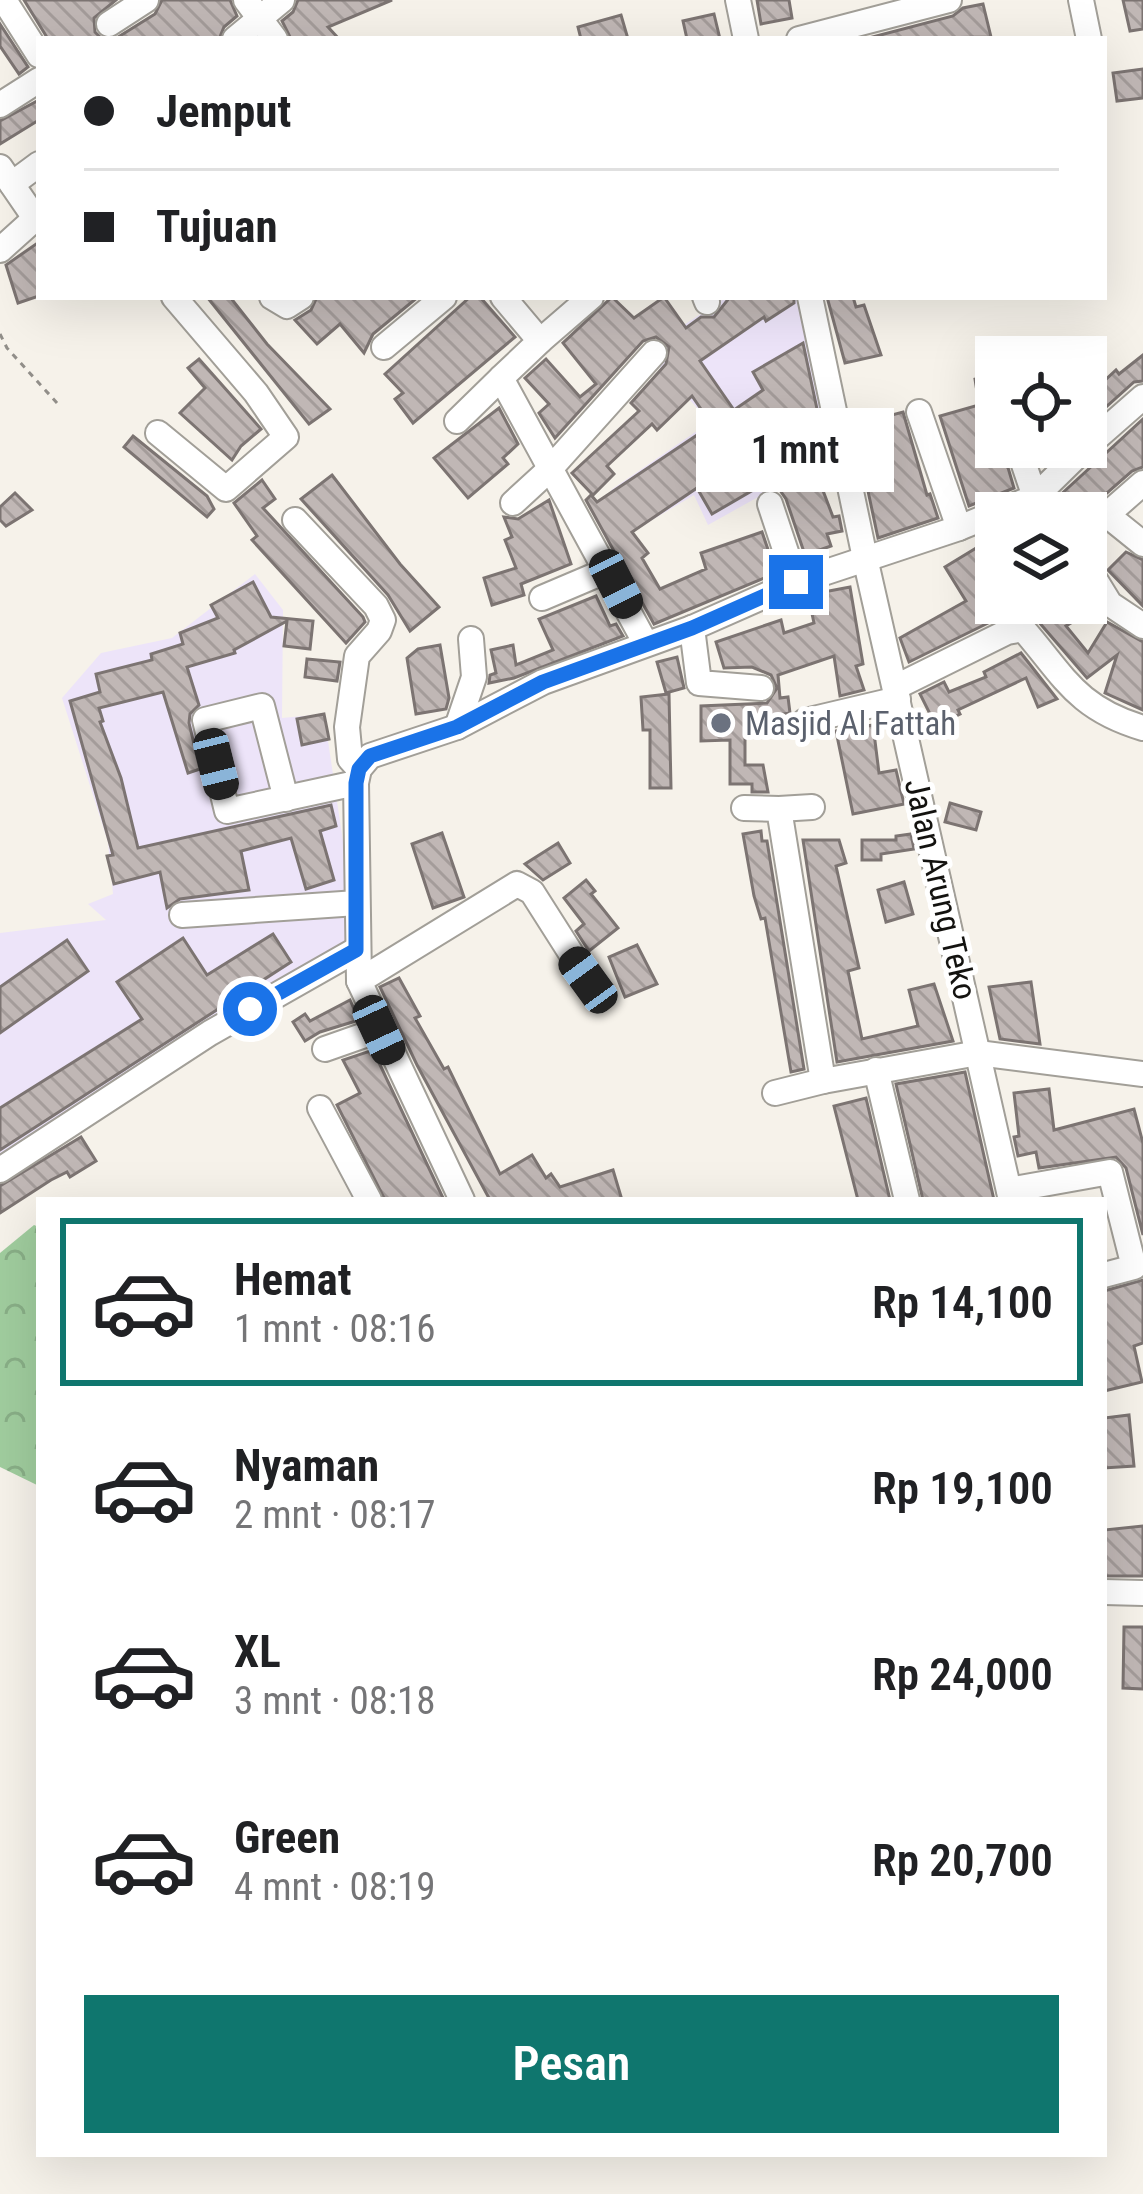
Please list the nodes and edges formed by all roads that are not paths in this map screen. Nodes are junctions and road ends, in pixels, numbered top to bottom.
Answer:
1 (146, 0) edge
2 (282, 0) edge
3 (738, 0) edge
4 (949, 0) edge
5 (1081, 0) edge
6 (3, 1) edge
7 (252, 9) edge
8 (109, 24) dead end
9 (237, 36) edge
10 (273, 36) edge
11 (745, 36) edge
12 (811, 36) edge
13 (1088, 36) edge
14 (36, 50) edge
15 (36, 82) edge
16 (0, 105) edge
17 (36, 165) edge
18 (6, 176) edge
19 (36, 215) edge
20 (36, 217) edge
21 (0, 250) edge
22 (177, 300) edge
23 (440, 300) edge
24 (506, 300) edge
25 (588, 300) edge
26 (811, 300) edge
27 (540, 341) junction
28 (384, 347) dead end
29 (654, 353) dead end
30 (501, 378) junction
31 (1143, 397) edge
32 (919, 412) dead end
33 (836, 419) junction
34 (457, 421) dead end
35 (1107, 429) edge
36 (158, 434) dead end
37 (769, 446) dead end
38 (1070, 468) edge
39 (550, 469) junction
40 (1143, 483) edge
41 (1051, 492) edge
42 (513, 502) dead end
43 (770, 503) dead end
44 (1107, 514) edge
45 (1107, 516) edge
46 (296, 520) dead end
47 (975, 524) edge
48 (959, 528) junction
49 (1143, 544) edge
50 (865, 558) junction
51 (608, 570) junction
52 (796, 582) junction
53 (542, 598) dead end
54 (1107, 598) edge
55 (1143, 626) edge
56 (692, 628) junction
57 (471, 639) dead end
58 (646, 644) junction
59 (761, 688) dead end
60 (897, 693) junction
61 (805, 721) dead end
62 (457, 727) junction
63 (1143, 728) edge
64 (358, 776) junction
65 (286, 799) junction
66 (812, 806) dead end
67 (744, 808) dead end
68 (779, 809) junction
69 (357, 903) junction
70 (182, 915) dead end
71 (356, 950) junction
72 (588, 980) dead end
73 (358, 981) junction
74 (379, 1030) junction
75 (325, 1049) dead end
76 (978, 1054) junction
77 (877, 1070) junction
78 (1143, 1075) edge
79 (824, 1081) junction
80 (775, 1093) dead end
81 (320, 1108) dead end
82 (0, 1170) edge
83 (1010, 1195) edge
84 (367, 1197) edge
85 (461, 1197) edge
86 (906, 1197) edge
87 (1107, 1274) edge
88 (1107, 1592) edge
89 (1143, 1593) edge

1 - 8 street
2 - 7 street
3 - 11 street
4 - 12 street
5 - 13 street
6 - 14 street
7 - 9 street
7 - 10 street
15 - 16 street
17 - 18 street
18 - 19 street
20 - 21 street
22 - 36 street
23 - 28 street
24 - 27 street
25 - 27 street
26 - 33 street, Jalan Arung Teko
27 - 30 street
29 - 39 street
30 - 34 street
30 - 39 street
31 - 35 street
32 - 48 street
33 - 37 street
33 - 50 street, Jalan Arung Teko
38 - 41 street
39 - 42 street
39 - 51 street
40 - 44 street
43 - 52 street
45 - 49 street
46 - 64 street
47 - 48 street
48 - 50 street
50 - 52 street
50 - 60 street, Jalan Arung Teko
51 - 53 street
51 - 58 street
52 - 56 street
54 - 55 street
56 - 58 street
56 - 59 street
57 - 62 street
58 - 62 street
60 - 61 street
60 - 63 street
60 - 76 street, Jalan Arung Teko
62 - 64 street
64 - 65 street
64 - 69 street
65 - 65 street
66 - 68 street
67 - 68 street
68 - 79 street
69 - 70 street
69 - 71 street
71 - 73 street
71 - 82 street
72 - 73 street
73 - 74 street
74 - 75 street
74 - 85 street
76 - 77 street
76 - 78 street
76 - 83 street, Jalan Arung Teko
77 - 79 street
77 - 86 street
79 - 80 street
81 - 84 street
83 - 87 street
88 - 89 street

